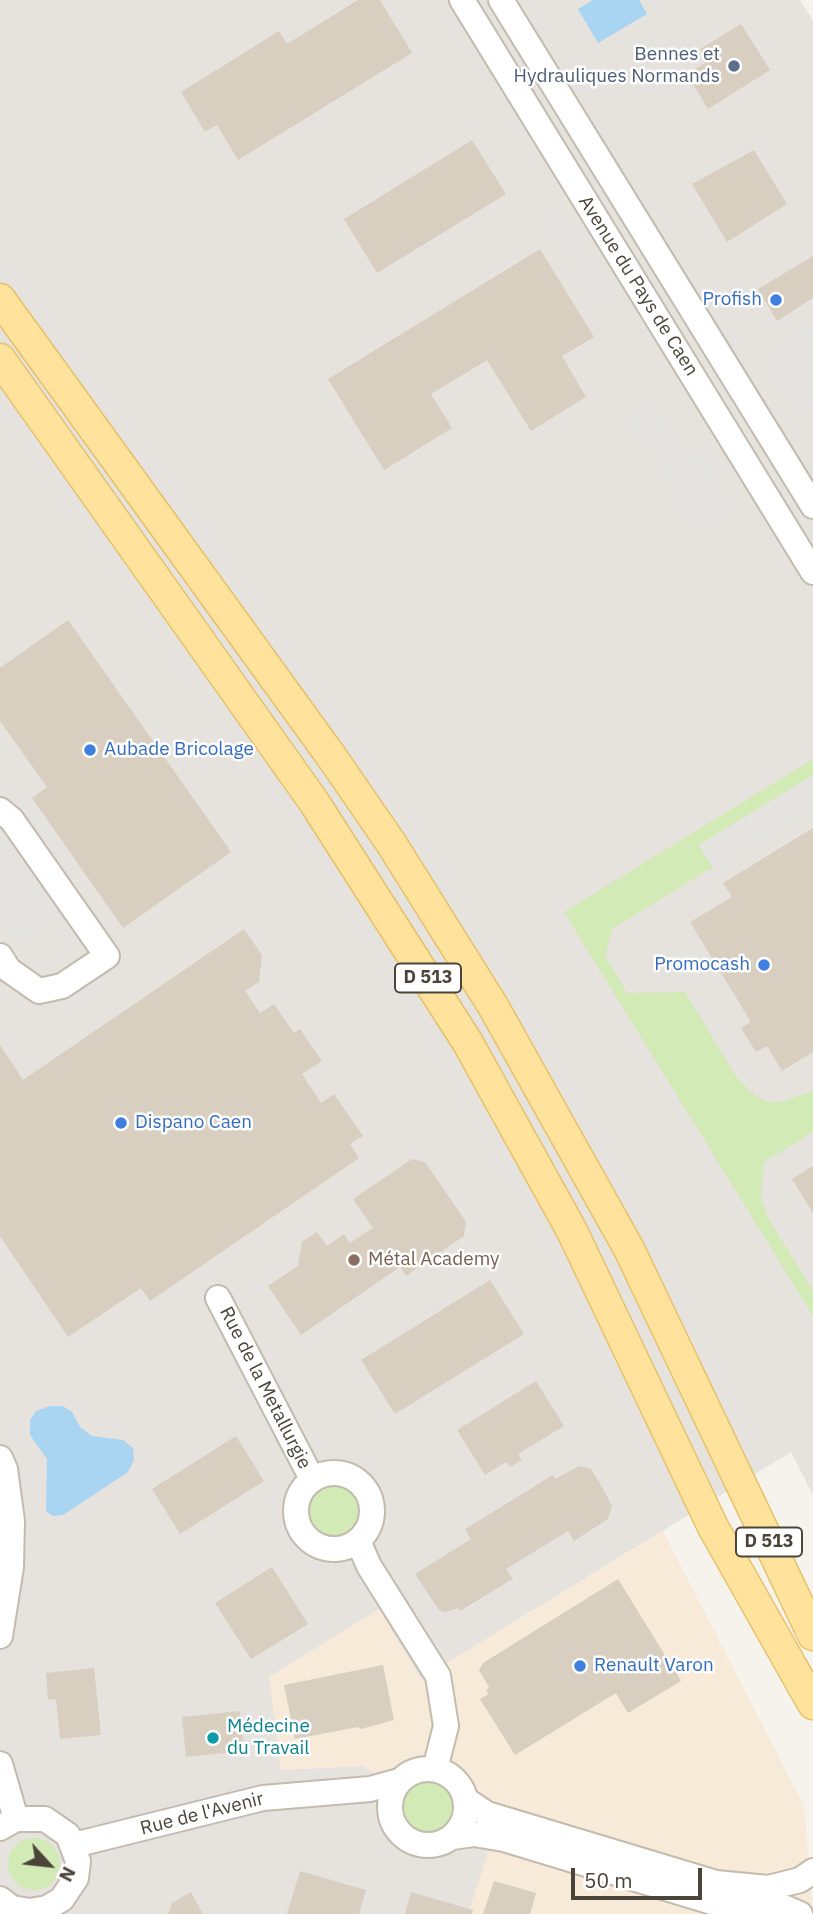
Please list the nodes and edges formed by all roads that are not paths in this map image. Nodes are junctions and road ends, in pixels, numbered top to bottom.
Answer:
1 (462, 0) edge
2 (501, 0) edge
3 (0, 299) edge
4 (707, 336) junction
5 (680, 354) junction
6 (0, 359) edge
7 (813, 506) edge
8 (813, 572) edge
9 (0, 810) edge
10 (0, 956) edge
11 (218, 1298) dead end
12 (0, 1458) edge
13 (312, 1479) junction
14 (358, 1541) junction
15 (813, 1635) edge
16 (0, 1636) edge
17 (813, 1704) edge
18 (0, 1764) edge
19 (435, 1769) junction
20 (399, 1781) junction
21 (331, 1792) junction
22 (466, 1800) junction
23 (392, 1822) junction
24 (8, 1824) edge
25 (453, 1837) junction
26 (74, 1845) junction
27 (813, 1871) edge
28 (0, 1899) edge
29 (59, 1908) edge
30 (800, 1914) edge

1 - 5 street, Avenue du Pays de Caen
2 - 4 street, Avenue du Pays de Caen
3 - 15 main road, D 513
4 - 5 street
4 - 7 street, Avenue du Pays de Caen
5 - 8 street, Avenue du Pays de Caen
6 - 17 main road, D 513
9 - 10 street
11 - 13 street, Rue de la Metallurgie
12 - 16 street
13 - 14 street
13 - 14 street
14 - 19 street
18 - 24 street
19 - 20 street
19 - 22 street
20 - 21 street, Rue de l'Avenir
20 - 23 street
21 - 23 street, Rue de l'Avenir
21 - 26 street, Rue de l'Avenir
22 - 25 street
22 - 27 street
23 - 25 street
24 - 26 street
25 - 30 street
26 - 29 street
28 - 29 street

